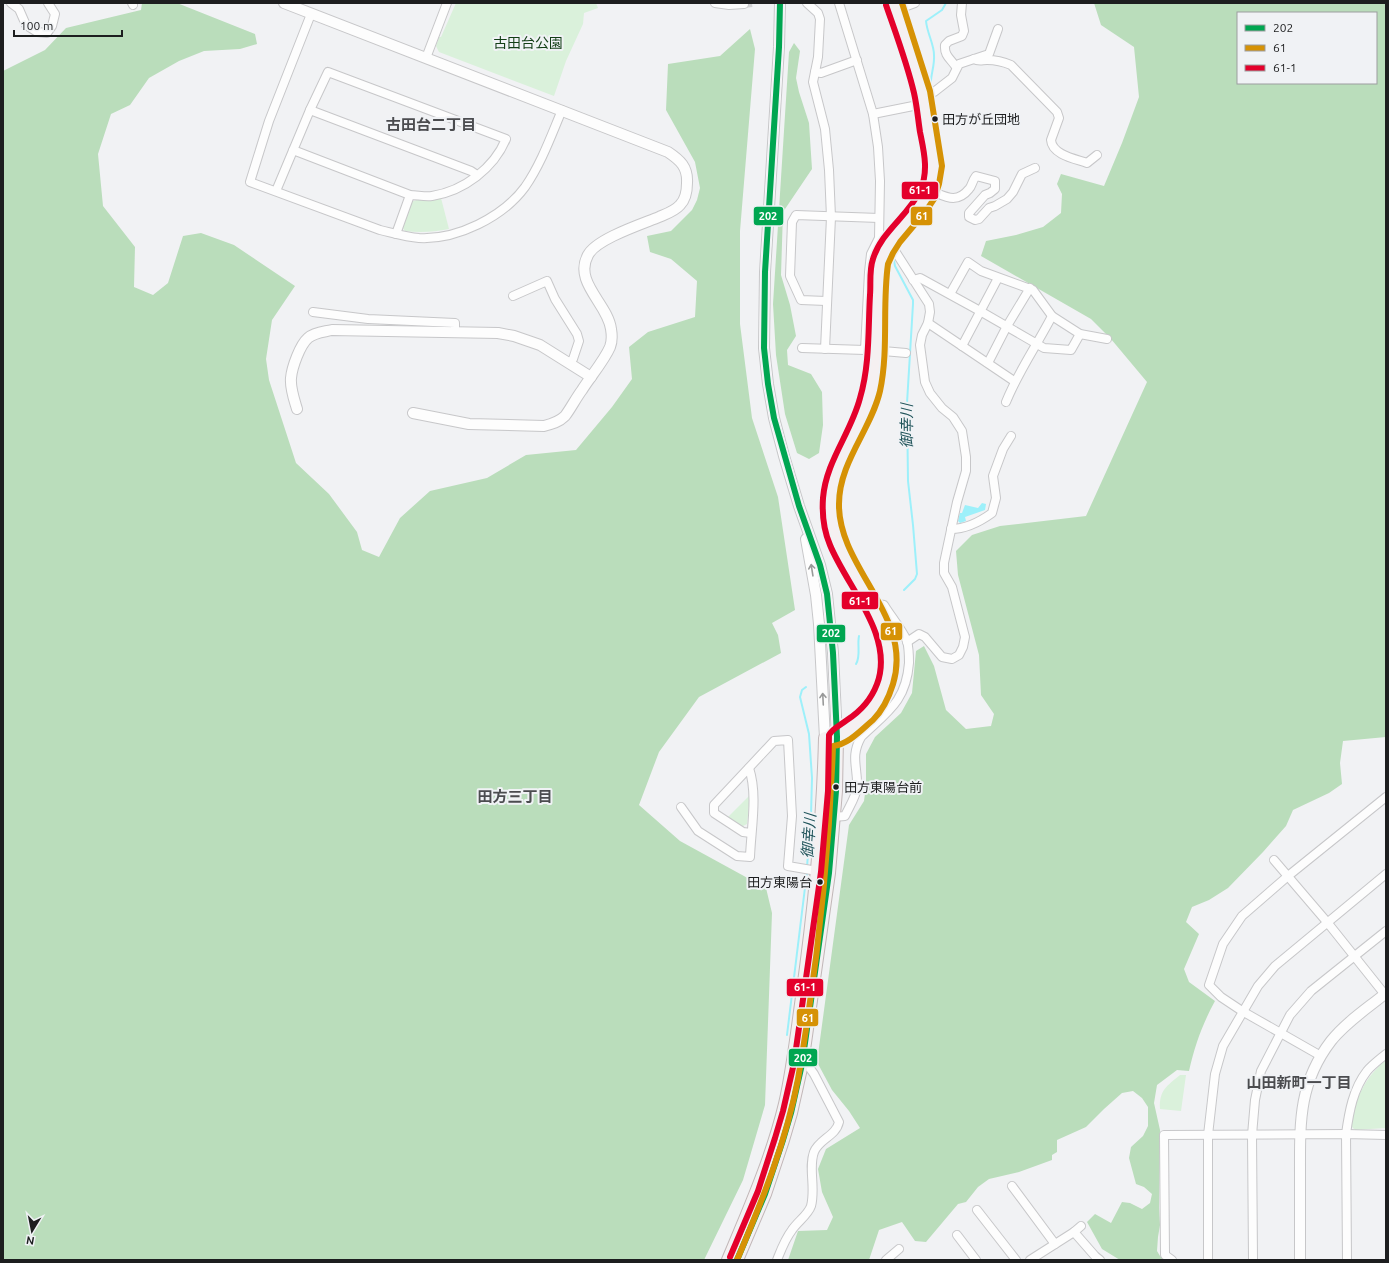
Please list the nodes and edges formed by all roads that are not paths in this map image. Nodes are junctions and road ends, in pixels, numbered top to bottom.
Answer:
1 (11, 3) edge
2 (48, 3) edge
3 (284, 3) edge
4 (447, 3) edge
5 (715, 3) edge
6 (780, 3) edge
7 (807, 3) edge
8 (839, 3) edge
9 (915, 3) edge
10 (962, 3) edge
11 (744, 4) dead end
12 (895, 6) edge
13 (311, 14) junction
14 (998, 29) dead end
15 (426, 58) junction
16 (974, 59) junction
17 (857, 60) junction
18 (956, 67) junction
19 (815, 72) junction
20 (923, 99) junction
21 (310, 110) junction
22 (562, 110) junction
23 (873, 114) junction
24 (293, 150) junction
25 (1097, 155) dead end
26 (1035, 168) dead end
27 (478, 175) junction
28 (929, 190) junction
29 (276, 191) junction
30 (410, 195) junction
31 (831, 217) junction
32 (879, 218) junction
33 (396, 234) junction
34 (889, 244) junction
35 (998, 278) junction
36 (913, 280) junction
37 (1030, 288) junction
38 (950, 294) junction
39 (513, 296) dead end
40 (826, 301) junction
41 (980, 311) junction
42 (313, 312) dead end
43 (1052, 316) junction
44 (928, 323) junction
45 (1007, 326) junction
46 (455, 333) junction
47 (1080, 334) junction
48 (1107, 339) dead end
49 (1037, 344) junction
50 (962, 346) junction
51 (802, 348) dead end
52 (825, 349) junction
53 (883, 351) dead end
54 (906, 353) dead end
55 (569, 363) junction
56 (988, 363) junction
57 (591, 377) junction
58 (1014, 381) junction
59 (1006, 402) dead end
60 (297, 409) dead end
61 (413, 413) dead end
62 (1011, 436) dead end
63 (951, 529) junction
64 (872, 606) junction
65 (907, 642) junction
66 (831, 738) junction
67 (749, 768) junction
68 (1386, 797) edge
69 (681, 807) dead end
70 (834, 817) junction
71 (751, 833) junction
72 (1274, 860) dead end
73 (823, 872) junction
74 (1386, 874) edge
75 (1288, 876) junction
76 (1327, 922) junction
77 (1386, 931) edge
78 (1355, 956) junction
79 (1385, 994) edge
80 (1242, 1011) junction
81 (1280, 1032) junction
82 (1386, 1054) edge
83 (1321, 1056) junction
84 (797, 1064) junction
85 (1300, 1134) junction
86 (1346, 1134) junction
87 (1208, 1135) junction
88 (1252, 1135) junction
89 (1386, 1135) edge
90 (1012, 1186) dead end
91 (977, 1210) dead end
92 (1081, 1226) dead end
93 (1074, 1232) junction
94 (958, 1236) dead end
95 (1055, 1244) junction
96 (899, 1249) dead end
97 (728, 1260) edge
98 (738, 1260) edge
99 (777, 1260) edge
100 (886, 1260) edge
101 (976, 1260) edge
102 (1016, 1260) edge
103 (1030, 1260) edge
104 (1100, 1260) edge
105 (1172, 1260) edge
106 (1208, 1260) edge
107 (1252, 1260) edge
108 (1300, 1260) edge
109 (1347, 1260) edge

1 - 2 street
3 - 13 street
4 - 15 street
5 - 11 street
6 - 66 street
7 - 19 street
8 - 17 street
9 - 12 street
10 - 18 street
12 - 20 main road
13 - 15 street
13 - 29 street
14 - 16 street
15 - 22 street
16 - 18 street
16 - 25 street
17 - 19 street
17 - 23 street
18 - 20 street
19 - 31 street
20 - 23 street
20 - 28 main road
21 - 24 street
21 - 27 street
21 - 27 street
22 - 33 street
22 - 57 street
23 - 32 street
24 - 29 street
24 - 30 street
26 - 28 street
27 - 30 street
28 - 34 main road
29 - 33 street
30 - 33 street
31 - 32 street
31 - 40 street
31 - 40 street
32 - 52 street
34 - 36 street
34 - 64 main road
35 - 37 street
35 - 38 street
35 - 41 street
36 - 38 street
36 - 44 street
37 - 43 street
37 - 45 street
38 - 41 street
39 - 55 street
40 - 52 street
41 - 45 street
41 - 50 street
42 - 46 street
43 - 47 street
43 - 49 street
44 - 50 street
44 - 63 street
45 - 49 street
45 - 56 street
46 - 55 street
46 - 60 street
47 - 48 street
47 - 49 street
49 - 58 street
50 - 56 street
51 - 52 street
53 - 54 street
55 - 57 street
56 - 58 street
57 - 61 street
58 - 59 street
62 - 63 street
63 - 65 street
64 - 65 street
64 - 66 main road
65 - 70 street
66 - 70 main road
66 - 73 main road
67 - 71 street
67 - 71 street
67 - 73 street
68 - 75 street
69 - 71 street
70 - 73 main road
72 - 75 street
73 - 84 main road
74 - 76 street
75 - 76 street
75 - 80 street
76 - 78 street
76 - 80 street
77 - 78 street
78 - 79 street
78 - 81 street
79 - 83 street
80 - 81 street
80 - 87 street
81 - 83 street
81 - 88 street
82 - 86 street
83 - 85 street
84 - 97 main road
84 - 98 main road
84 - 99 street
85 - 86 street
85 - 88 street
85 - 108 street
86 - 89 street
86 - 109 street
87 - 88 street
87 - 105 street
87 - 106 street
88 - 107 street
90 - 95 street
91 - 102 street
92 - 93 street
93 - 95 street
93 - 104 street
94 - 101 street
95 - 103 street
96 - 100 street

